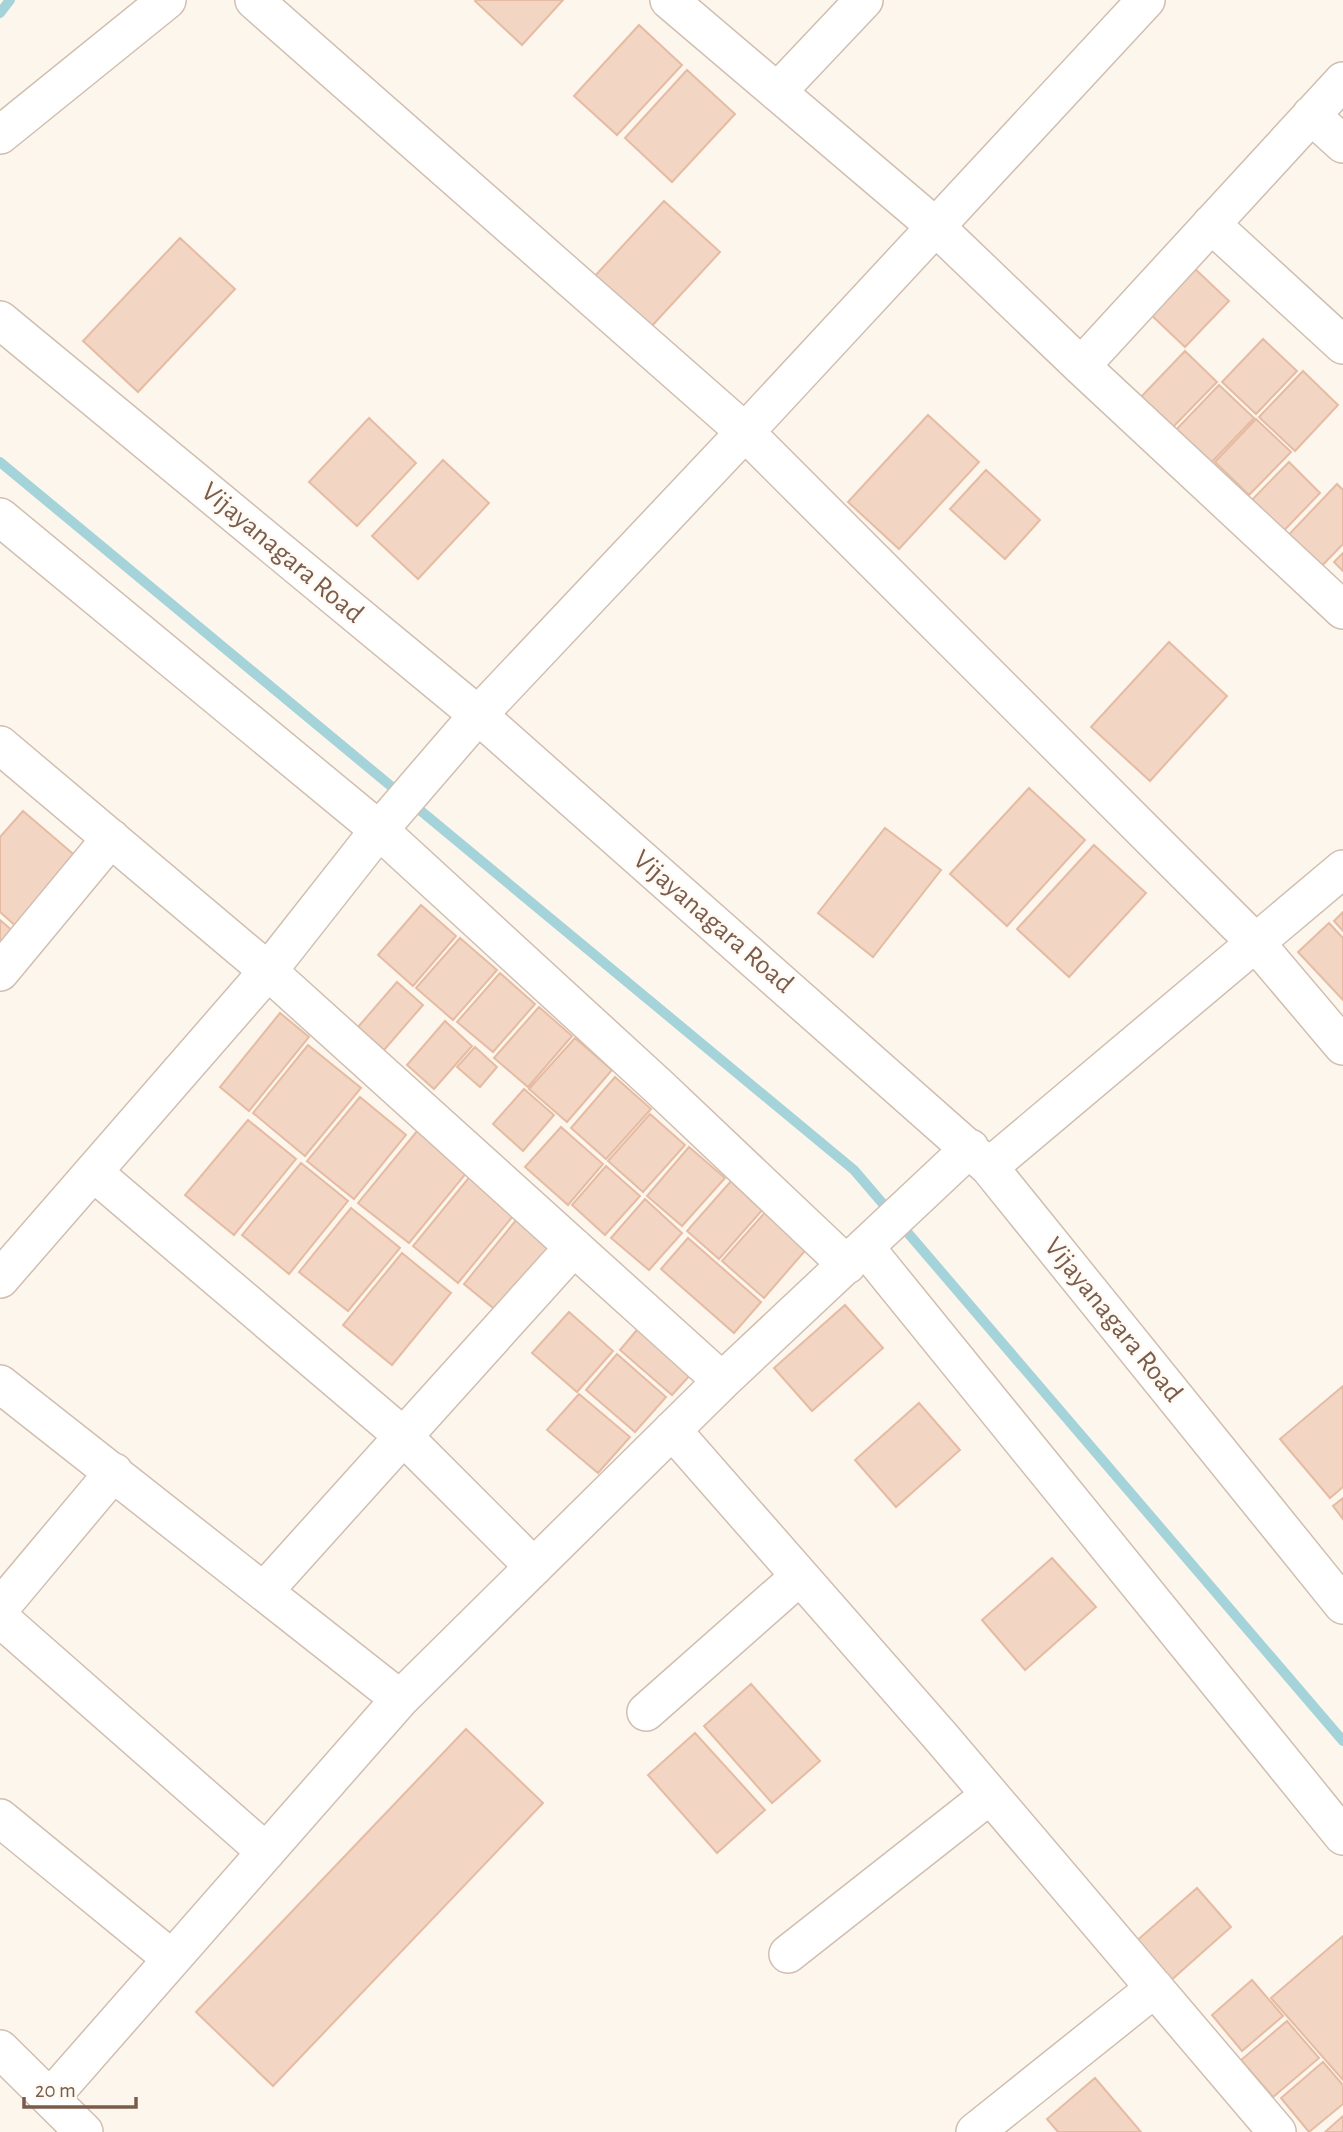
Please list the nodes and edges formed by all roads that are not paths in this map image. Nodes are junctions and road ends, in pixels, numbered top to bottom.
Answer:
1 (167, 0) edge
2 (254, 0) edge
3 (669, 0) edge
4 (864, 0) edge
5 (1146, 0) edge
6 (1343, 80) edge
7 (777, 92) junction
8 (1311, 115) junction
9 (0, 135) edge
10 (1343, 144) edge
11 (1211, 224) junction
12 (936, 227) junction
13 (0, 320) edge
14 (1343, 345) edge
15 (1081, 366) junction
16 (745, 432) junction
17 (0, 517) edge
18 (1343, 610) edge
19 (478, 715) junction
20 (0, 745) edge
21 (379, 830) junction
22 (111, 838) junction
23 (1343, 869) edge
24 (1255, 943) junction
25 (268, 971) junction
26 (0, 972) edge
27 (1343, 1046) edge
28 (980, 1158) junction
29 (93, 1172) junction
30 (574, 1247) junction
31 (856, 1256) junction
32 (0, 1279) edge
33 (722, 1381) junction
34 (0, 1384) edge
35 (672, 1430) junction
36 (403, 1436) junction
37 (114, 1472) junction
38 (534, 1567) junction
39 (800, 1576) junction
40 (264, 1591) junction
41 (1343, 1605) edge
42 (0, 1608) edge
43 (0, 1618) edge
44 (400, 1699) junction
45 (646, 1712) dead end
46 (989, 1795) junction
47 (0, 1818) edge
48 (1343, 1836) edge
49 (266, 1852) junction
50 (788, 1954) dead end
51 (172, 1959) junction
52 (1155, 1988) junction
53 (0, 2049) edge
54 (51, 2097) junction
55 (84, 2132) edge
56 (975, 2132) edge
57 (1277, 2132) edge

1 - 9 street
2 - 16 street
3 - 7 street
4 - 7 street
5 - 12 street
6 - 8 street
7 - 12 street
8 - 10 street
8 - 11 street
11 - 14 street
11 - 15 street
12 - 15 street
12 - 16 street
13 - 19 street, Vijayanagara Road
15 - 18 street
16 - 19 street
16 - 24 street
17 - 21 street
19 - 21 street
19 - 28 street, Vijayanagara Road
20 - 22 street
21 - 25 street
21 - 31 street
22 - 25 street
22 - 26 street
23 - 24 street
24 - 27 street
24 - 28 street
25 - 29 street
25 - 30 street
28 - 31 street
28 - 41 street, Vijayanagara Road
29 - 32 street
29 - 36 street
30 - 33 street
30 - 36 street
31 - 33 street
31 - 48 street
33 - 35 street
34 - 37 street
35 - 38 street
35 - 39 street
36 - 38 street
36 - 40 street
37 - 40 street
37 - 42 street
38 - 44 street
39 - 45 street
39 - 46 street
40 - 44 street
43 - 49 street
44 - 49 street
46 - 50 street
46 - 52 street
47 - 51 street
49 - 51 street
51 - 54 street
52 - 56 street
52 - 57 street
53 - 54 street
54 - 55 street

